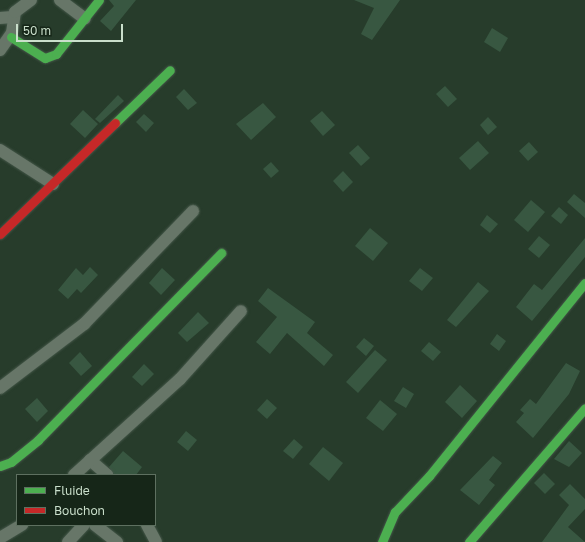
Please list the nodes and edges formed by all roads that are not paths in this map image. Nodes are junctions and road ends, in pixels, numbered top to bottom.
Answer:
1 (31, 0) edge
2 (60, 0) edge
3 (99, 0) edge
4 (12, 17) junction
5 (0, 18) edge
6 (85, 19) junction
7 (10, 37) junction
8 (0, 50) edge
9 (170, 70) dead end
10 (0, 150) edge
11 (53, 184) junction
12 (193, 211) dead end
13 (0, 234) edge
14 (221, 254) dead end
15 (585, 283) edge
16 (241, 311) dead end
17 (0, 388) edge
18 (585, 408) edge
19 (90, 460) junction
20 (0, 466) edge
21 (75, 474) edge
22 (106, 474) edge
23 (20, 526) edge
24 (83, 526) edge
25 (96, 526) edge
26 (148, 526) edge
27 (0, 538) edge
28 (68, 542) edge
29 (117, 542) edge
30 (156, 542) edge
31 (382, 542) edge
32 (469, 542) edge

1 - 4 street
2 - 6 street
3 - 6 street
4 - 5 street
4 - 7 street
6 - 7 street
7 - 8 street
9 - 11 street
10 - 11 street
11 - 13 street
12 - 17 street
14 - 20 street
15 - 31 street
16 - 19 street
18 - 32 street
19 - 21 street
19 - 22 street
23 - 27 street
24 - 28 street
25 - 29 street
26 - 30 street

